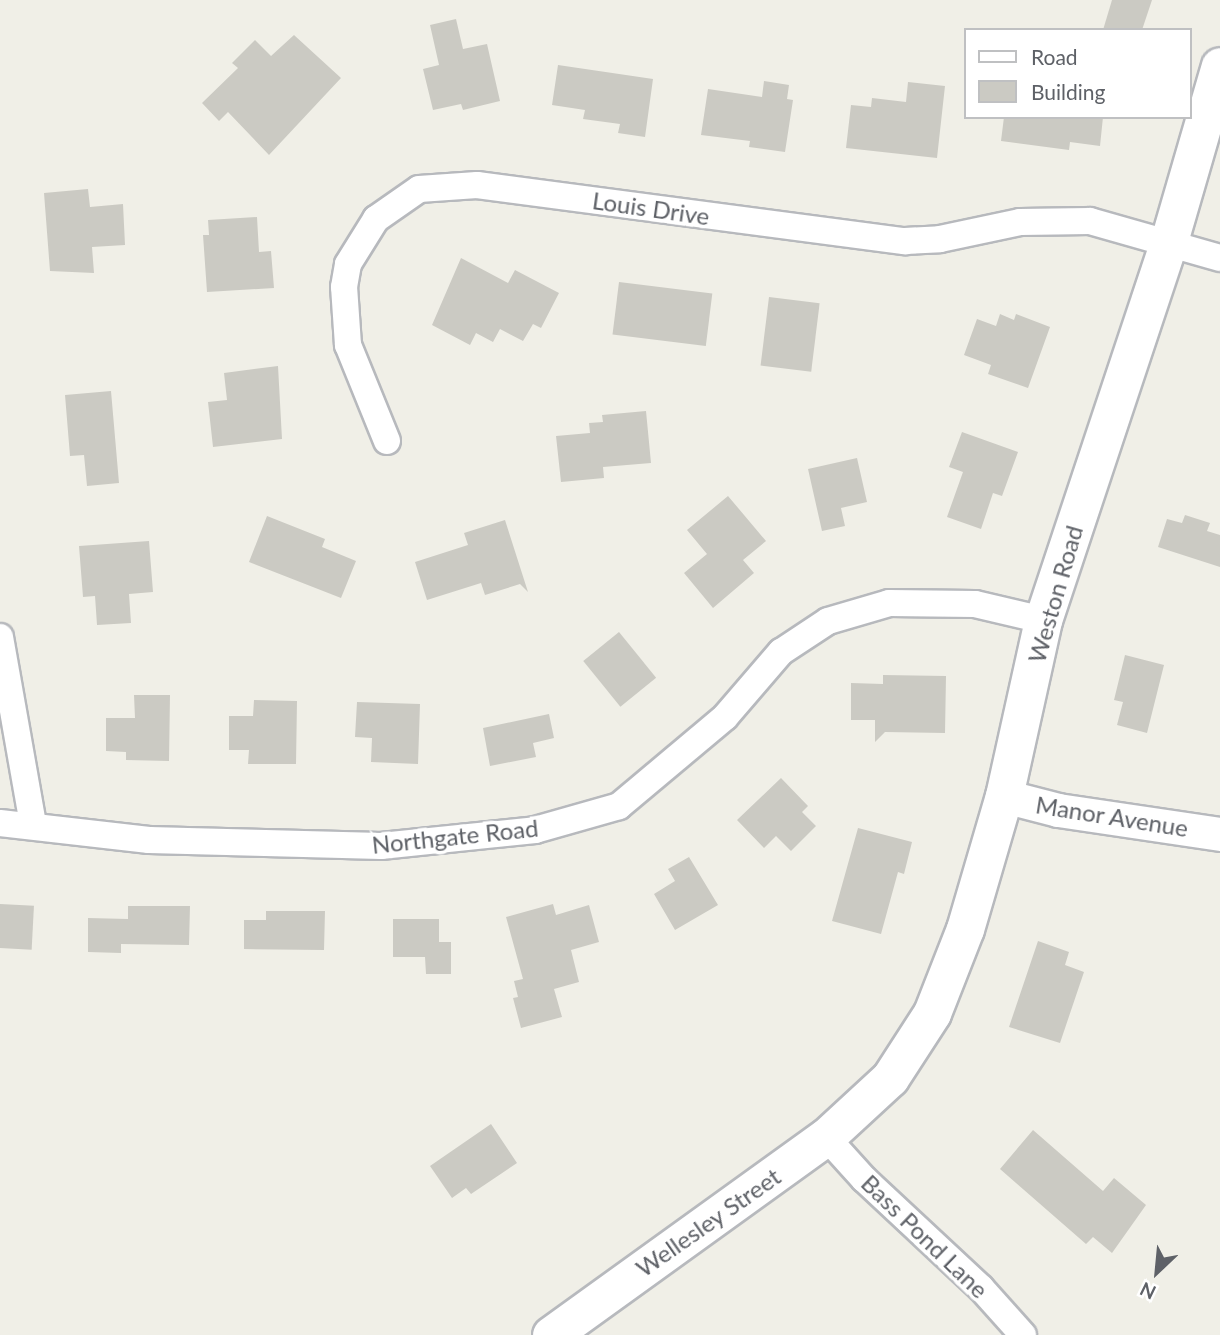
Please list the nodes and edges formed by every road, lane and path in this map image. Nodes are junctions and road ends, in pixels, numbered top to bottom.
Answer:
1 (1220, 65) edge
2 (1169, 241) junction
3 (1220, 258) edge
4 (387, 441) dead end
5 (1043, 620) junction
6 (0, 637) edge
7 (1004, 796) junction
8 (0, 823) edge
9 (33, 824) junction
10 (1220, 834) edge
11 (862, 1106) joint
12 (827, 1137) junction
13 (551, 1335) edge
14 (1023, 1335) edge

1 - 2 main road, Weston Road
2 - 3 street, Louis Drive
2 - 4 street, Louis Drive
2 - 5 main road, Weston Road
5 - 7 main road, Weston Road
5 - 9 street, Northgate Road
6 - 9 street
7 - 10 street, Manor Avenue
7 - 11 main road, Weston Road
8 - 9 street, Northgate Road
11 - 12 main road, Wellesley Street
12 - 13 main road, Wellesley Street
12 - 14 street, Bass Pond Lane

